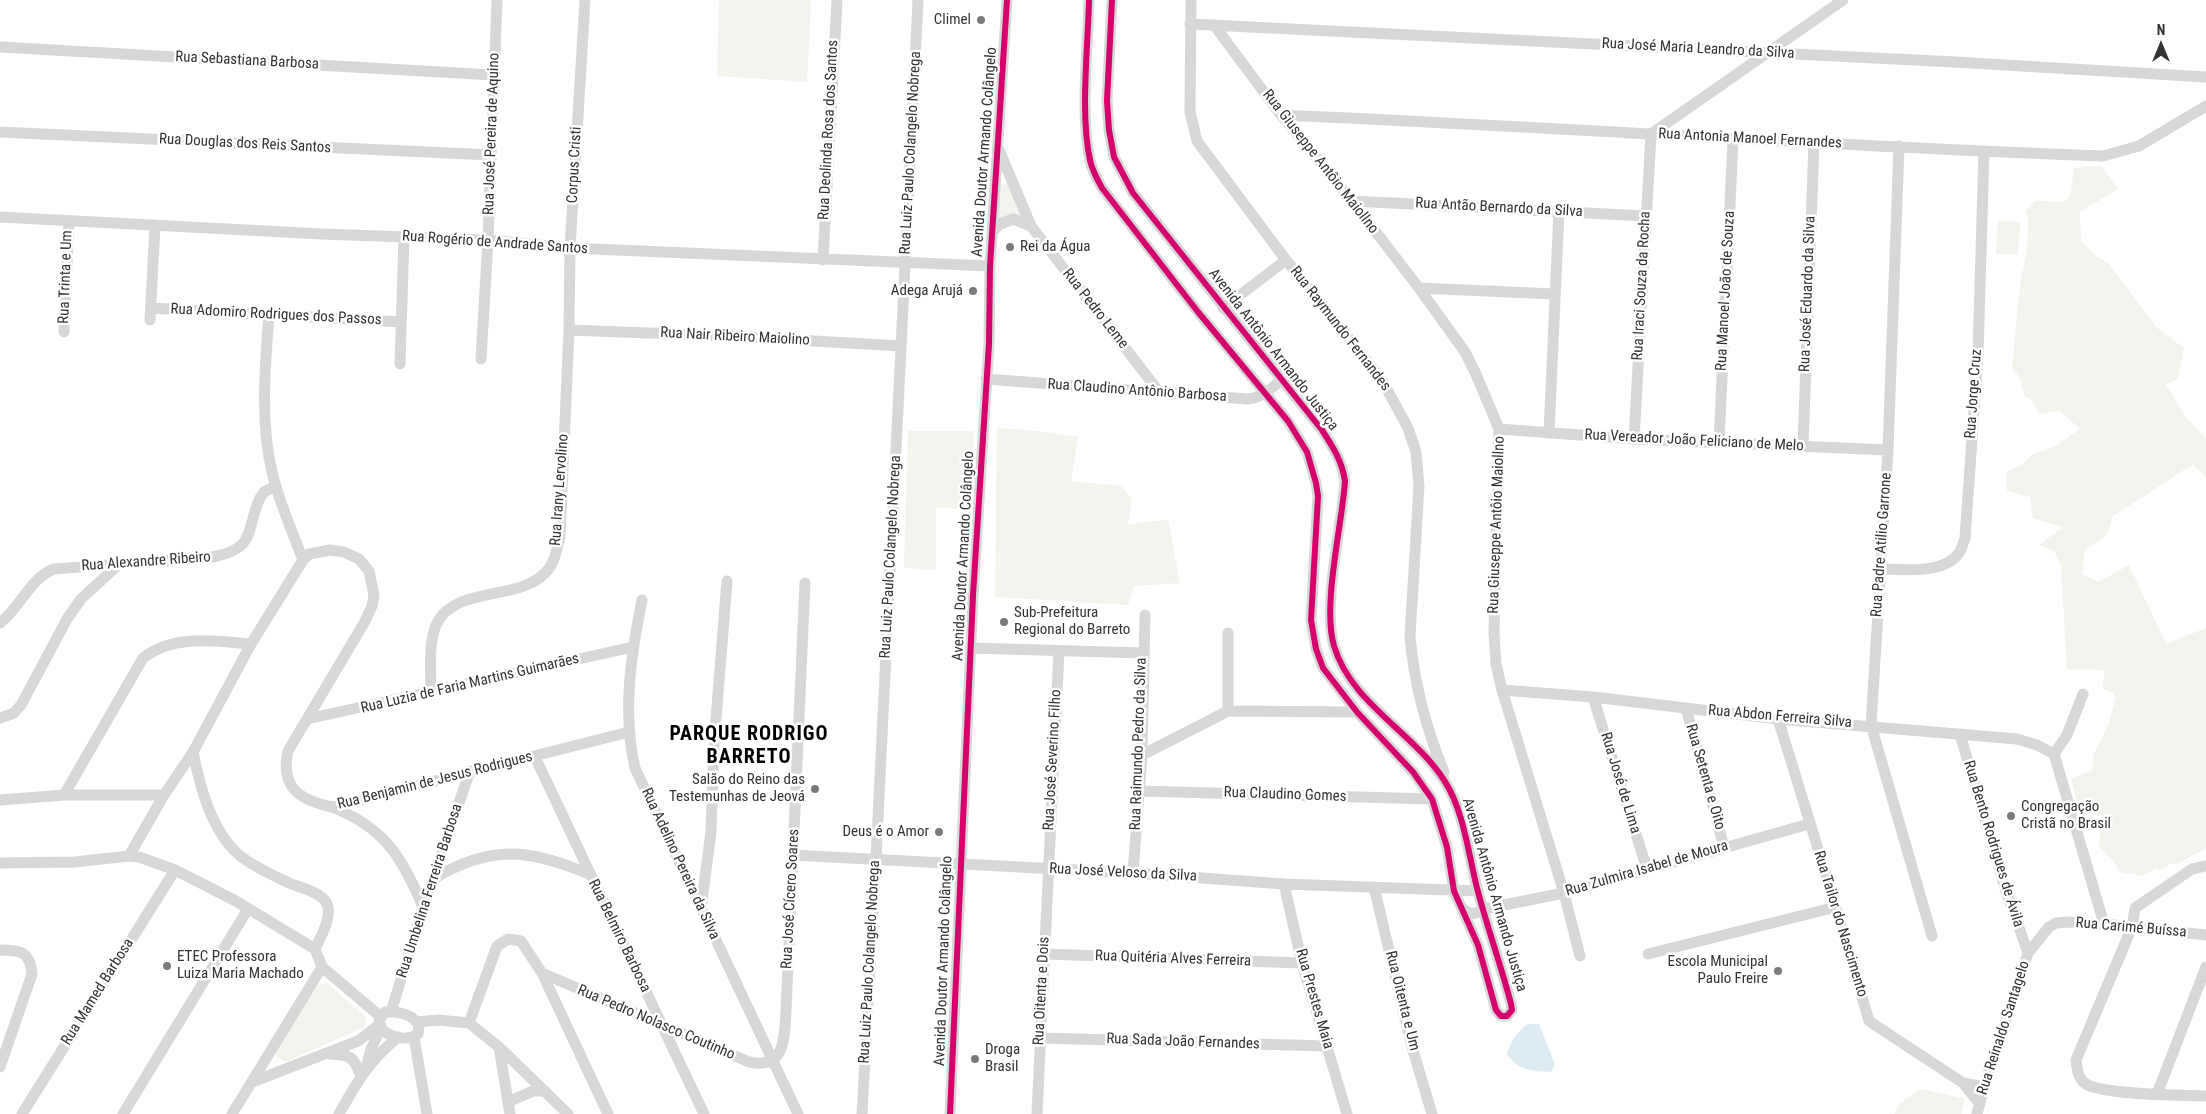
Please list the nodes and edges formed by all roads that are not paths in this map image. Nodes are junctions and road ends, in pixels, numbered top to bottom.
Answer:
1 (497, 0) edge
2 (585, 0) edge
3 (837, 0) edge
4 (918, 0) edge
5 (1007, 0) edge
6 (1089, 0) edge
7 (1112, 0) edge
8 (1191, 0) edge
9 (1843, 0) edge
10 (1190, 24) junction
11 (1214, 26) junction
12 (0, 47) edge
13 (1766, 52) junction
14 (493, 76) junction
15 (2206, 77) edge
16 (2206, 106) edge
17 (1282, 114) junction
18 (0, 132) edge
19 (1650, 134) junction
20 (1733, 139) junction
21 (1814, 142) junction
22 (998, 145) junction
23 (1899, 146) junction
24 (1984, 151) junction
25 (491, 156) junction
26 (1352, 201) junction
27 (1559, 211) junction
28 (1645, 216) junction
29 (0, 218) edge
30 (69, 221) junction
31 (155, 225) junction
32 (1031, 226) junction
33 (993, 231) junction
34 (404, 237) junction
35 (488, 240) junction
36 (570, 248) junction
37 (823, 260) junction
38 (1286, 260) junction
39 (906, 262) junction
40 (990, 266) junction
41 (1419, 288) junction
42 (1554, 294) junction
43 (1215, 298) junction
44 (151, 308) junction
45 (1224, 308) junction
46 (1198, 312) junction
47 (269, 315) junction
48 (150, 320) dead end
49 (401, 322) junction
50 (569, 330) junction
51 (64, 332) dead end
52 (900, 346) junction
53 (481, 359) dead end
54 (400, 364) dead end
55 (986, 379) junction
56 (1282, 380) junction
57 (1160, 393) junction
58 (1265, 393) junction
59 (1499, 429) junction
60 (1549, 433) junction
61 (1634, 439) junction
62 (1719, 443) junction
63 (1803, 446) junction
64 (1888, 450) junction
65 (276, 486) junction
66 (303, 560) junction
67 (118, 565) junction
68 (1880, 569) junction
69 (727, 581) dead end
70 (805, 582) dead end
71 (642, 600) dead end
72 (1145, 615) dead end
73 (0, 623) edge
74 (1228, 632) dead end
75 (251, 644) junction
76 (633, 647) junction
77 (971, 648) junction
78 (1059, 651) junction
79 (1143, 653) junction
80 (1502, 690) junction
81 (431, 693) junction
82 (2083, 694) dead end
83 (1593, 697) junction
84 (1686, 708) junction
85 (1228, 711) junction
86 (1357, 712) junction
87 (0, 718) edge
88 (1778, 718) junction
89 (307, 719) junction
90 (1871, 725) junction
91 (629, 732) junction
92 (1960, 734) junction
93 (1431, 740) junction
94 (1419, 750) junction
95 (193, 752) junction
96 (2054, 754) junction
97 (1142, 755) junction
98 (535, 757) junction
99 (1406, 764) junction
100 (470, 771) junction
101 (1138, 791) junction
102 (164, 795) junction
103 (64, 796) junction
104 (1454, 796) junction
105 (1432, 799) junction
106 (0, 800) edge
107 (332, 807) junction
108 (1809, 824) junction
109 (1724, 846) junction
110 (792, 855) junction
111 (129, 856) junction
112 (876, 860) junction
113 (0, 863) edge
114 (960, 864) junction
115 (2206, 866) edge
116 (1647, 868) junction
117 (1048, 869) junction
118 (175, 870) junction
119 (1133, 873) junction
120 (589, 874) junction
121 (433, 879) junction
122 (1284, 884) junction
123 (1374, 887) junction
124 (1478, 890) junction
125 (1454, 891) junction
126 (1564, 893) junction
127 (1836, 907) junction
128 (423, 908) junction
129 (248, 909) junction
130 (701, 909) junction
131 (1484, 909) junction
132 (1463, 910) junction
133 (2056, 923) joint
134 (2104, 924) junction
135 (2132, 927) junction
136 (2206, 934) edge
137 (1932, 936) dead end
138 (315, 949) junction
139 (0, 950) edge
140 (1044, 954) junction
141 (1648, 954) dead end
142 (2028, 954) junction
143 (1580, 956) dead end
144 (1302, 963) junction
145 (322, 967) junction
146 (2206, 967) edge
147 (542, 973) junction
148 (383, 1020) junction
149 (417, 1022) junction
150 (469, 1023) junction
151 (663, 1027) junction
152 (398, 1037) junction
153 (414, 1037) junction
154 (1040, 1038) junction
155 (1327, 1046) junction
156 (500, 1047) junction
157 (329, 1054) junction
158 (772, 1061) junction
159 (0, 1068) edge
160 (363, 1072) junction
161 (252, 1082) junction
162 (1963, 1083) junction
163 (1984, 1087) junction
164 (545, 1091) junction
165 (2157, 1094) junction
166 (2206, 1096) edge
167 (508, 1102) junction
168 (1978, 1109) edge
169 (22, 1114) edge
170 (123, 1114) edge
171 (232, 1114) edge
172 (339, 1114) edge
173 (427, 1114) edge
174 (510, 1114) edge
175 (568, 1114) edge
176 (608, 1114) edge
177 (704, 1114) edge
178 (798, 1114) edge
179 (862, 1114) edge
180 (950, 1114) edge
181 (1037, 1114) edge
182 (1347, 1114) edge
183 (1432, 1114) edge

1 - 14 street, Rua José Pereira de Aquino
2 - 36 street, Corpus Cristi
3 - 37 street, Rua Deolinda Rosa dos Santos
4 - 39 street, Rua Luiz Paulo Colangelo Nobrega
5 - 22 street, Avenida Doutor Armando Colângelo
6 - 46 street
7 - 43 street, Avenida Antônio Armando Justiça
8 - 10 street, Rua Raymundo Fernandes
9 - 13 street
10 - 11 street, Rua José Maria Leandro da Silva
10 - 38 street, Rua Raymundo Fernandes
11 - 13 street, Rua José Maria Leandro da Silva
11 - 17 street, Rua Giuseppe Antôio Maiollno
12 - 14 street, Rua Sebastiana Barbosa
13 - 15 street, Rua José Maria Leandro da Silva
13 - 19 street
14 - 25 street, Rua José Pereira de Aquino
16 - 24 street, Rua Antonia Manoel Fernandes
17 - 19 street, Rua Antonia Manoel Fernandes
17 - 26 street, Rua Giuseppe Antôio Maiollno
18 - 25 street, Rua Douglas dos Reis Santos
19 - 20 street, Rua Antonia Manoel Fernandes
19 - 28 street, Rua Iraci Souza da Rocha
20 - 21 street, Rua Antonia Manoel Fernandes
20 - 62 street, Rua Manoel João de Souza
21 - 23 street, Rua Antonia Manoel Fernandes
21 - 63 street, Rua José Eduardo da Silva
22 - 32 street, Rua Pedro Leme
22 - 33 street, Avenida Doutor Armando Colângelo
23 - 24 street, Rua Antonia Manoel Fernandes
23 - 64 street, Rua Padre Atilio Garrone
24 - 68 street, Rua Jorge Cruz
25 - 35 street, Rua José Pereira de Aquino
26 - 27 street, Rua Antão Bernardo da Silva
26 - 41 street, Rua Giuseppe Antôio Maiollno
27 - 28 street, Rua Antão Bernardo da Silva
27 - 42 street
28 - 61 street, Rua Iraci Souza da Rocha
29 - 30 street, Rua Rogério de Andrade Santos
30 - 31 street, Rua Rogério de Andrade Santos
30 - 51 street, Rua Trinta e Um
31 - 34 street, Rua Rogério de Andrade Santos
31 - 44 street
32 - 33 street
32 - 57 street, Rua Pedro Leme
33 - 40 street, Avenida Doutor Armando Colângelo
34 - 35 street, Rua Rogério de Andrade Santos
34 - 49 street
35 - 36 street, Rua Rogério de Andrade Santos
35 - 53 street, Rua José Pereira de Aquino
36 - 37 street, Rua Rogério de Andrade Santos
36 - 50 street, Corpus Cristi
37 - 39 street, Rua Rogério de Andrade Santos
38 - 45 street
38 - 93 street, Rua Raymundo Fernandes
39 - 40 street, Rua Rogério de Andrade Santos
39 - 52 street, Rua Luiz Paulo Colangelo Nobrega
40 - 55 street, Avenida Doutor Armando Colângelo
41 - 42 street
41 - 59 street, Rua Giuseppe Antôio Maiollno
42 - 60 street
43 - 45 street, Avenida Antônio Armando Justiça
43 - 46 street
44 - 47 street, Rua Adomiro Rodrigues dos Passos
44 - 48 street
45 - 56 street, Avenida Antônio Armando Justiça
46 - 58 street
47 - 49 street, Rua Adomiro Rodrigues dos Passos
47 - 65 street
49 - 54 street
50 - 52 street, Rua Nair Ribeiro Maiolino
50 - 81 street, Rua Irany Lervolino
52 - 112 street, Rua Luiz Paulo Colangelo Nobrega
55 - 57 street, Rua Claudino Antônio Barbosa
55 - 77 street, Avenida Doutor Armando Colângelo
56 - 58 street, Rua Claudino Antônio Barbosa
56 - 94 street, Avenida Antônio Armando Justiça
57 - 58 street, Rua Claudino Antônio Barbosa
58 - 86 street
59 - 60 street, Rua Vereador João Feliciano de Melo
59 - 80 street, Rua Giuseppe Antôio Maiollno
60 - 61 street, Rua Vereador João Feliciano de Melo
61 - 62 street, Rua Vereador João Feliciano de Melo
62 - 63 street, Rua Vereador João Feliciano de Melo
63 - 64 street, Rua Vereador João Feliciano de Melo
64 - 68 street, Rua Padre Atilio Garrone
65 - 66 street
65 - 67 street, Rua Alexandre Ribeiro
66 - 75 street
66 - 89 street, Rua Benjamin de Jesus Rodrigues
67 - 73 street, Rua Alexandre Ribeiro
67 - 87 street
68 - 90 street, Rua Padre Atilio Garrone
69 - 130 street
70 - 110 street, Rua José Cícero Soares
71 - 76 street, Rua Adelino Pereira da Silva
72 - 79 street, Rua Raimundo Pedro da Silva
74 - 85 street
75 - 95 street
75 - 103 street
76 - 81 street, Rua Luzia de Faria Martins Guimarães
76 - 91 street, Rua Adelino Pereira da Silva
77 - 78 street
77 - 114 street, Avenida Doutor Armando Colângelo
78 - 79 street
78 - 117 street, Rua José Severino Filho
79 - 97 street, Rua Raimundo Pedro da Silva
80 - 83 street, Rua Abdon Ferreira Silva
80 - 126 street, Rua Giuseppe Antôio Maiollno
81 - 89 street, Rua Luzia de Faria Martins Guimarães
82 - 96 street
83 - 84 street, Rua Abdon Ferreira Silva
83 - 116 street, Rua José de Lima
84 - 88 street, Rua Abdon Ferreira Silva
84 - 109 street, Rua Setenta e Oito
85 - 86 street
85 - 97 street
86 - 99 street
88 - 90 street, Rua Abdon Ferreira Silva
88 - 108 street, Rua Tailor do Nascimento
89 - 107 street, Rua Benjamin de Jesus Rodrigues
90 - 92 street, Rua Abdon Ferreira Silva
90 - 137 street, Rua Padre Atilio Garrone
91 - 98 street, Rua Benjamin de Jesus Rodrigues
91 - 130 street, Rua Adelino Pereira da Silva
92 - 96 street, Rua Abdon Ferreira Silva
92 - 142 street, Rua Bento Rodrigues de Ávila
93 - 94 street
93 - 104 street, Rua Raymundo Fernandes
94 - 99 street
94 - 104 street, Avenida Antônio Armando Justiça
95 - 102 street
95 - 138 street
96 - 134 street
97 - 101 street, Rua Raimundo Pedro da Silva
98 - 100 street, Rua Benjamin de Jesus Rodrigues
98 - 120 street, Rua Belmiro Barbosa
99 - 105 street
100 - 107 street, Rua Benjamin de Jesus Rodrigues
100 - 121 street, Rua Umbelina Ferreira Barbosa
101 - 105 street, Rua Claudino Gomes
101 - 119 street, Rua Raimundo Pedro da Silva
102 - 103 street
102 - 111 street
103 - 106 street
104 - 124 street, Avenida Antônio Armando Justiça
105 - 125 street
107 - 128 street
108 - 109 street, Rua Zulmira Isabel de Moura
108 - 127 street, Rua Tailor do Nascimento
109 - 116 street, Rua Zulmira Isabel de Moura
110 - 112 street, Rua José Veloso da Silva
110 - 158 street, Rua José Cícero Soares
111 - 113 street
111 - 118 street
112 - 114 street, Rua José Veloso da Silva
112 - 179 street, Rua Luiz Paulo Colangelo Nobrega
114 - 117 street, Rua José Veloso da Silva
114 - 180 street, Avenida Doutor Armando Colângelo
115 - 135 street
116 - 126 street, Rua Zulmira Isabel de Moura
117 - 119 street, Rua José Veloso da Silva
117 - 140 street, Rua Oitenta e Dois
118 - 129 street
118 - 169 street, Rua Mamed Barbosa
119 - 122 street, Rua José Veloso da Silva
120 - 121 street
120 - 151 street, Rua Belmiro Barbosa
121 - 128 street, Rua Umbelina Ferreira Barbosa
122 - 123 street, Rua José Veloso da Silva
122 - 144 street, Rua Prestes Maia
123 - 125 street, Rua José Veloso da Silva
123 - 183 street, Rua Oitenta e Um
124 - 125 street, Rua José Veloso da Silva
124 - 131 street, Avenida Antônio Armando Justiça
125 - 132 street
126 - 131 street, Rua Zulmira Isabel de Moura
126 - 143 street, Rua Giuseppe Antôio Maiollno
127 - 141 street
127 - 162 street, Rua Tailor do Nascimento
128 - 148 street, Rua Umbelina Ferreira Barbosa
129 - 138 street
129 - 170 street
130 - 158 street, Rua Adelino Pereira da Silva
131 - 132 street
131 - 132 street, Avenida Antônio Armando Justiça
133 - 134 street, Rua Carimé Buíssa
133 - 142 street, Rua Reinaldo Santagelo
134 - 135 street, Rua Carimé Buíssa
135 - 136 street, Rua Carimé Buíssa
135 - 165 street
138 - 145 street
139 - 159 street
140 - 144 street, Rua Quitéria Alves Ferreira
140 - 154 street, Rua Oitenta e Dois
142 - 163 street, Rua Reinaldo Santagelo
144 - 155 street, Rua Prestes Maia
145 - 148 street
145 - 161 street
146 - 165 street
147 - 150 street
147 - 151 street, Rua Pedro Nolasco Coutinho
147 - 176 street
148 - 149 street
148 - 152 street
148 - 157 street
148 - 160 street, Rua Umbelina Ferreira Barbosa
149 - 150 street
149 - 153 street
150 - 156 street
151 - 158 street, Rua Pedro Nolasco Coutinho
151 - 177 street, Rua Belmiro Barbosa
152 - 153 street
152 - 160 street
153 - 173 street
154 - 155 street, Rua Sada João Fernandes
154 - 181 street, Rua Oitenta e Dois
155 - 182 street, Rua Prestes Maia
156 - 164 street
156 - 167 street
157 - 160 street
157 - 161 street
158 - 178 street, Rua Adelino Pereira da Silva
160 - 172 street
161 - 171 street
162 - 163 street, Rua Tailor do Nascimento
162 - 168 street, Rua Tailor do Nascimento
163 - 168 street, Rua Reinaldo Santagelo
164 - 167 street
164 - 175 street
165 - 166 street
167 - 174 street

